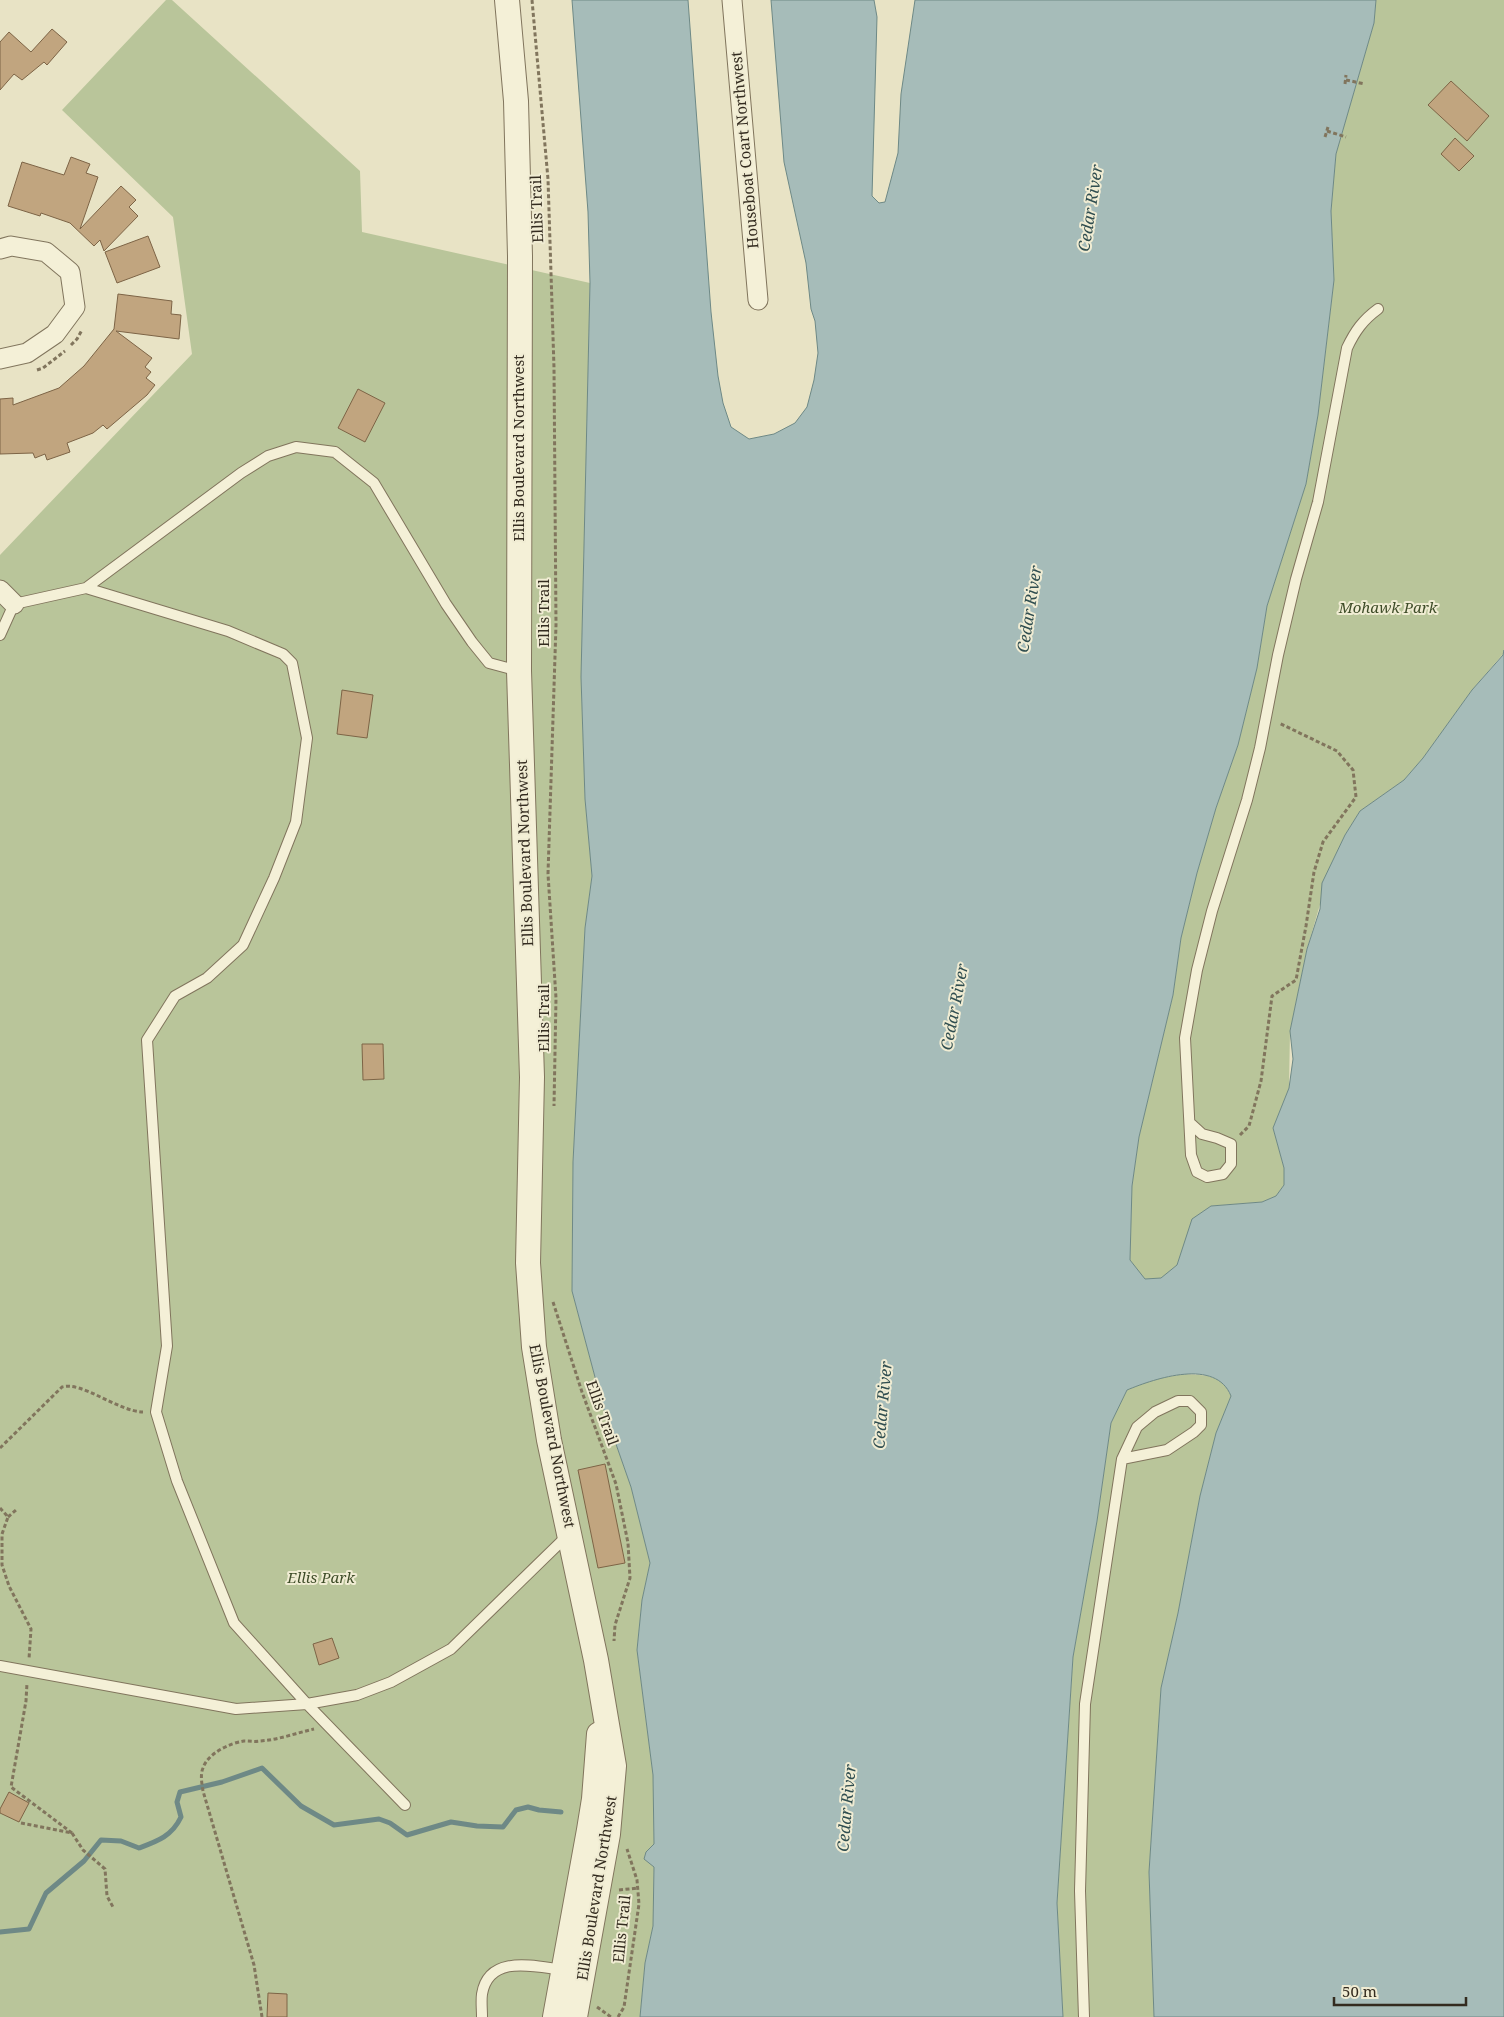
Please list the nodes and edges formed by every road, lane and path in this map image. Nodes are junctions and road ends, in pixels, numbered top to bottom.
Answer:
1 (507, 0) edge
2 (532, 0) edge
3 (732, 0) edge
4 (1346, 75) dead end
5 (1365, 84) dead end
6 (1325, 137) dead end
7 (1346, 137) dead end
8 (0, 249) edge
9 (758, 300) dead end
10 (1378, 309) dead end
11 (0, 359) edge
12 (86, 588) junction
13 (0, 590) edge
14 (14, 604) junction
15 (0, 635) edge
16 (519, 671) junction
17 (1266, 717) junction
18 (554, 1113) dead end
19 (1190, 1123) junction
20 (1232, 1144) junction
21 (552, 1300) dead end
22 (156, 1412) junction
23 (0, 1448) edge
24 (1122, 1459) junction
25 (0, 1508) edge
26 (16, 1510) dead end
27 (8, 1517) junction
28 (570, 1533) junction
29 (614, 1645) dead end
30 (0, 1666) edge
31 (27, 1671) junction
32 (307, 1704) junction
33 (329, 1726) junction
34 (405, 1805) dead end
35 (21, 1823) dead end
36 (72, 1833) junction
37 (625, 1843) dead end
38 (638, 1888) junction
39 (612, 1891) dead end
40 (113, 1907) dead end
41 (574, 1970) junction
42 (583, 2009) edge
43 (262, 2017) edge
44 (482, 2017) edge
45 (554, 2017) edge
46 (611, 2017) edge
47 (618, 2017) edge
48 (1084, 2017) edge

1 - 16 street, Ellis Boulevard Northwest
2 - 18 path, Ellis Trail
3 - 9 street, Houseboat Coart Northwest
4 - 5 path
6 - 7 path
8 - 11 street
10 - 17 lane
12 - 14 lane
12 - 16 lane
12 - 22 lane
13 - 14 street
14 - 15 lane
16 - 28 street, Ellis Boulevard Northwest
17 - 19 lane
17 - 20 path
19 - 20 lane
19 - 20 lane
21 - 29 path, Ellis Trail
22 - 23 path
22 - 32 lane
24 - 24 lane
24 - 48 lane
25 - 27 path
26 - 27 path
27 - 31 path
28 - 32 lane
28 - 41 street, Ellis Boulevard Northwest
30 - 31 lane
31 - 32 lane
31 - 36 path
32 - 33 lane
33 - 34 lane
33 - 43 path
35 - 36 path
36 - 40 path
37 - 38 path, Ellis Trail
38 - 39 path
38 - 47 path, Ellis Trail
41 - 42 street, Ellis Boulevard Northwest
41 - 44 lane
41 - 45 street, Ellis Boulevard Northwest
42 - 46 path

